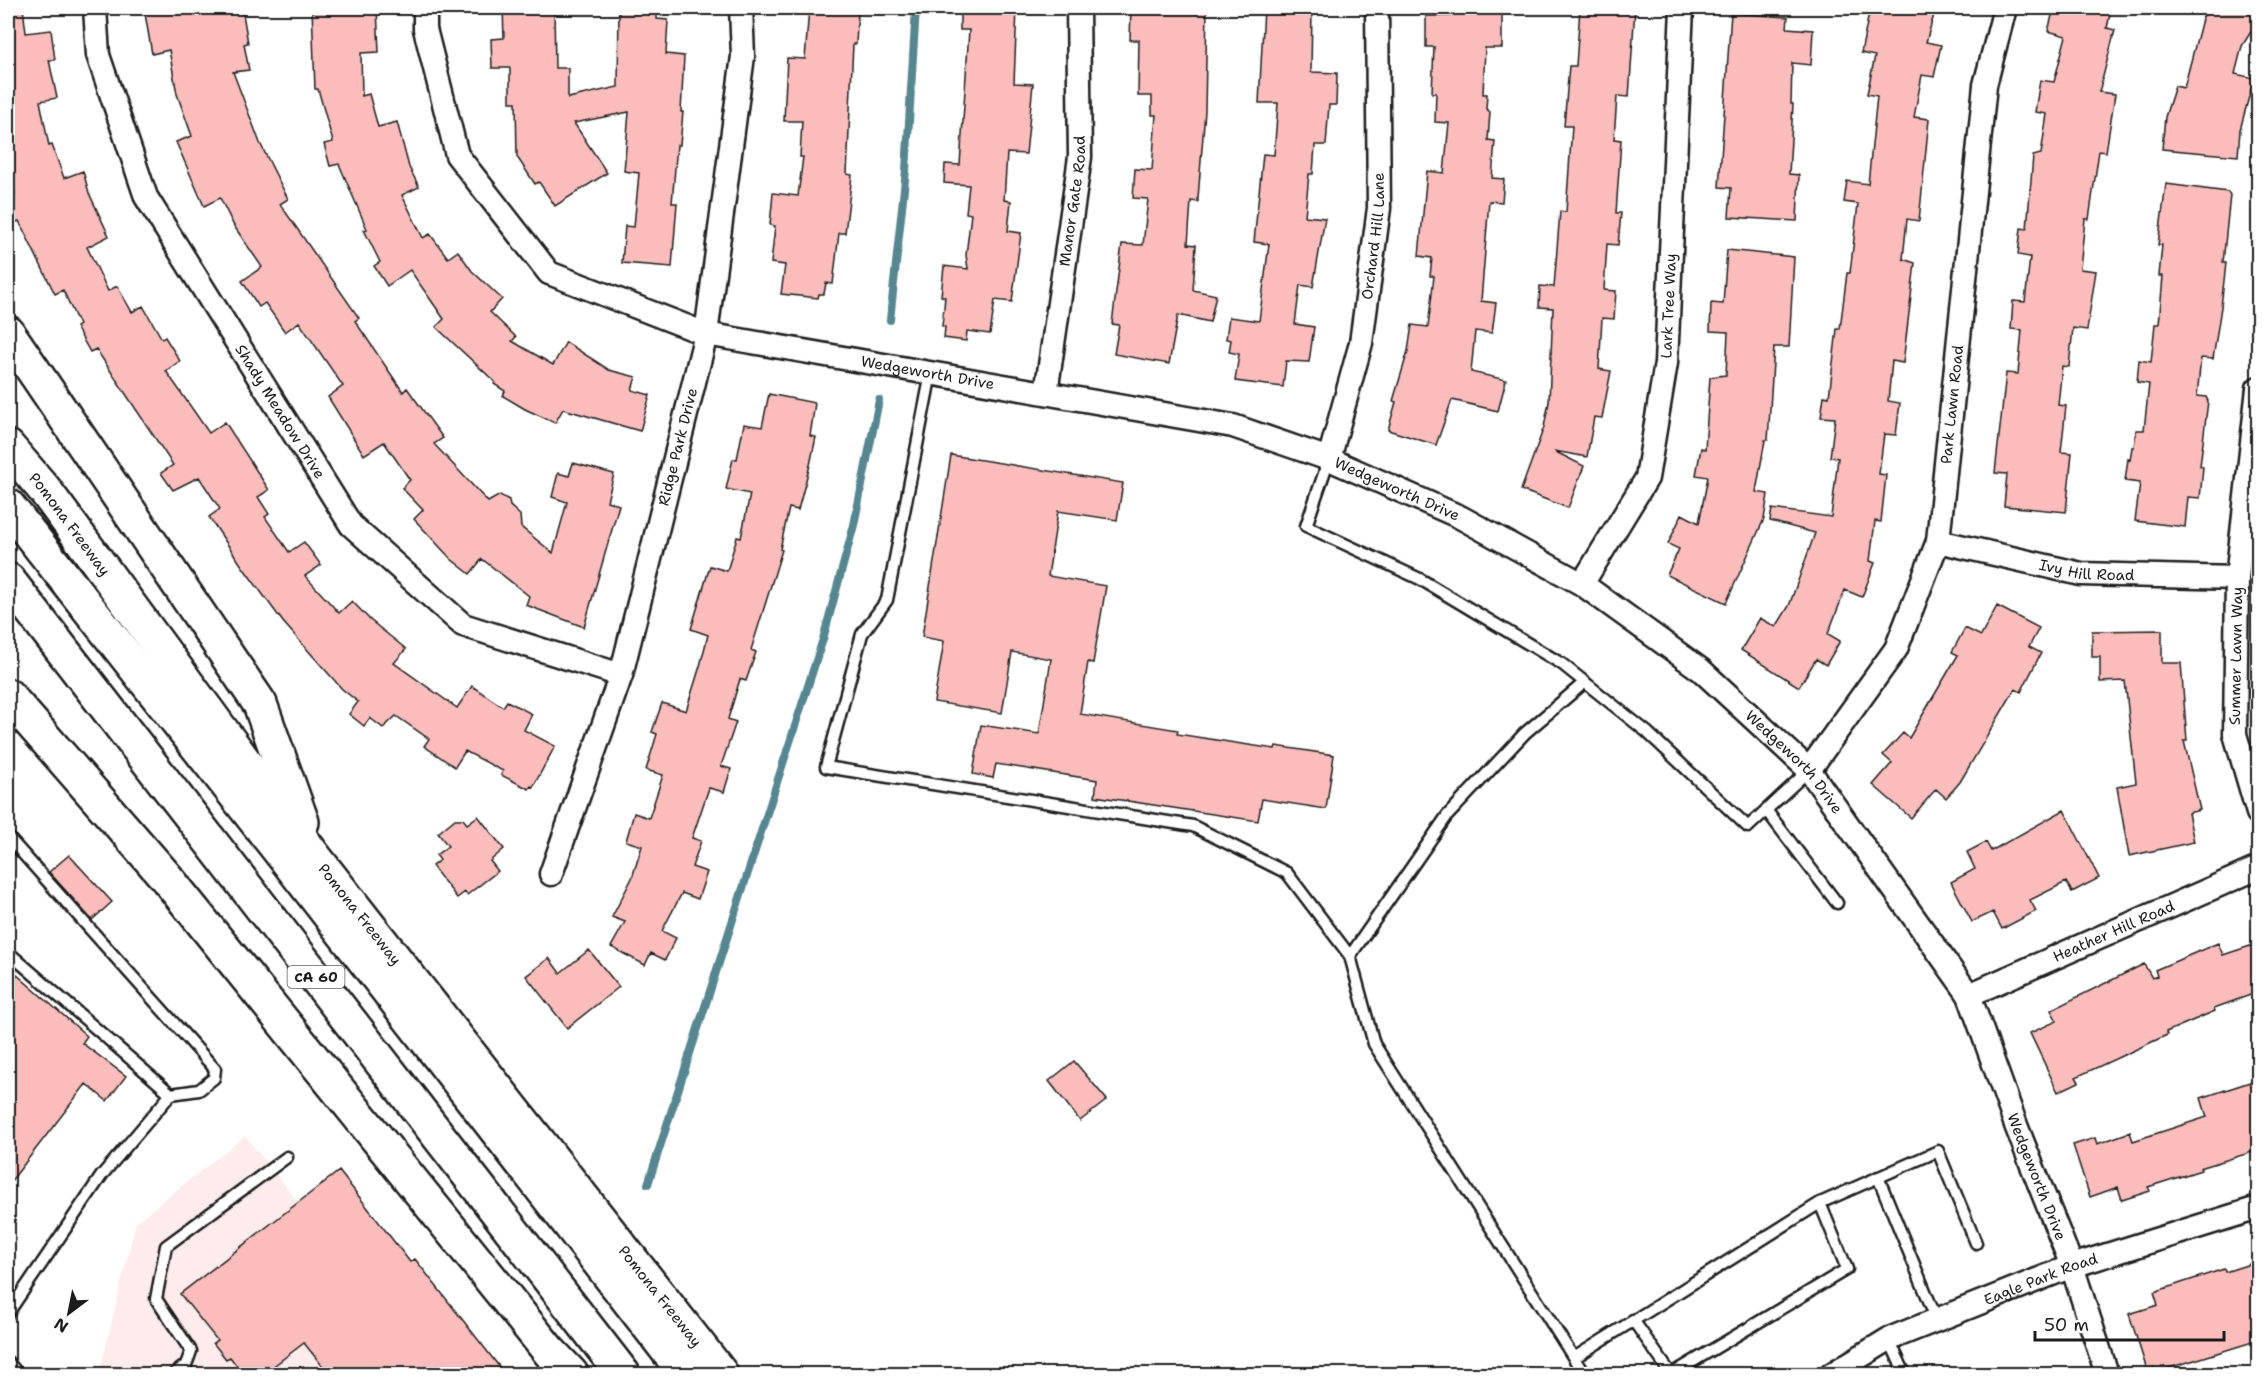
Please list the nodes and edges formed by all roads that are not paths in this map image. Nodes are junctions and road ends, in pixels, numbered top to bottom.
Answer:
1 (94, 8) edge
2 (425, 8) edge
3 (741, 8) edge
4 (1078, 8) edge
5 (1377, 8) edge
6 (1682, 8) edge
7 (2005, 8) edge
8 (8, 333) edge
9 (706, 334) junction
10 (931, 373) junction
11 (2259, 388) edge
12 (1046, 393) junction
13 (8, 447) edge
14 (1329, 459) junction
15 (8, 506) edge
16 (8, 535) edge
17 (1938, 541) junction
18 (2237, 578) junction
19 (8, 580) edge
20 (1582, 584) junction
21 (621, 675) junction
22 (1585, 682) junction
23 (8, 696) edge
24 (1809, 770) junction
25 (1766, 810) junction
26 (2259, 813) edge
27 (8, 837) edge
28 (313, 855) junction
29 (2259, 868) edge
30 (551, 874) dead end
31 (1837, 903) dead end
32 (8, 952) edge
33 (1350, 956) junction
34 (1969, 995) junction
35 (171, 1094) junction
36 (287, 1157) dead end
37 (1878, 1177) junction
38 (1820, 1203) junction
39 (2259, 1208) edge
40 (1976, 1243) dead end
41 (2072, 1266) junction
42 (8, 1313) edge
43 (1633, 1320) junction
44 (1937, 1320) junction
45 (1889, 1339) junction
46 (1574, 1358) junction
47 (8, 1362) edge
48 (18, 1374) edge
49 (174, 1374) edge
50 (571, 1374) edge
51 (623, 1374) edge
52 (663, 1374) edge
53 (686, 1374) edge
54 (721, 1374) edge
55 (1584, 1374) edge
56 (1672, 1374) edge
57 (1832, 1374) edge
58 (1905, 1374) edge
59 (2107, 1374) edge

1 - 21 street, Shady Meadow Drive
2 - 9 street, Wedgeworth Drive
3 - 9 street, Ridge Park Drive
4 - 12 street, Manor Gate Road
5 - 14 street, Orchard Hill Lane
6 - 20 street, Lark Tree Way
7 - 17 street, Park Lawn Road
8 - 28 highway
9 - 10 street, Wedgeworth Drive
9 - 21 street, Ridge Park Drive
10 - 12 street, Wedgeworth Drive
10 - 33 lane
11 - 18 street, Summer Lawn Way
12 - 14 street, Wedgeworth Drive
13 - 28 highway, Pomona Freeway
14 - 20 street, Wedgeworth Drive
14 - 22 lane
15 - 53 highway
16 - 52 highway
17 - 18 street, Ivy Hill Road
17 - 24 street, Park Lawn Road
18 - 26 street, Summer Lawn Way
19 - 51 highway, CA 60
20 - 24 street, Wedgeworth Drive
21 - 30 street, Ridge Park Drive
22 - 25 lane
22 - 33 lane
23 - 50 highway
24 - 25 lane
24 - 34 street, Wedgeworth Drive
25 - 31 lane
27 - 35 lane
28 - 54 highway, Pomona Freeway
29 - 34 street, Heather Hill Road
32 - 35 lane
33 - 46 lane
34 - 41 street, Wedgeworth Drive
35 - 42 lane
36 - 49 lane
37 - 38 lane
37 - 40 lane
37 - 44 lane
38 - 43 lane
38 - 56 lane
39 - 41 street, Eagle Park Road
41 - 44 street, Eagle Park Road
41 - 59 street, Wedgeworth Drive
43 - 46 lane
43 - 56 lane
44 - 45 street, Eagle Park Road
45 - 57 street, Eagle Park Road
45 - 58 lane
46 - 55 lane
47 - 48 lane

